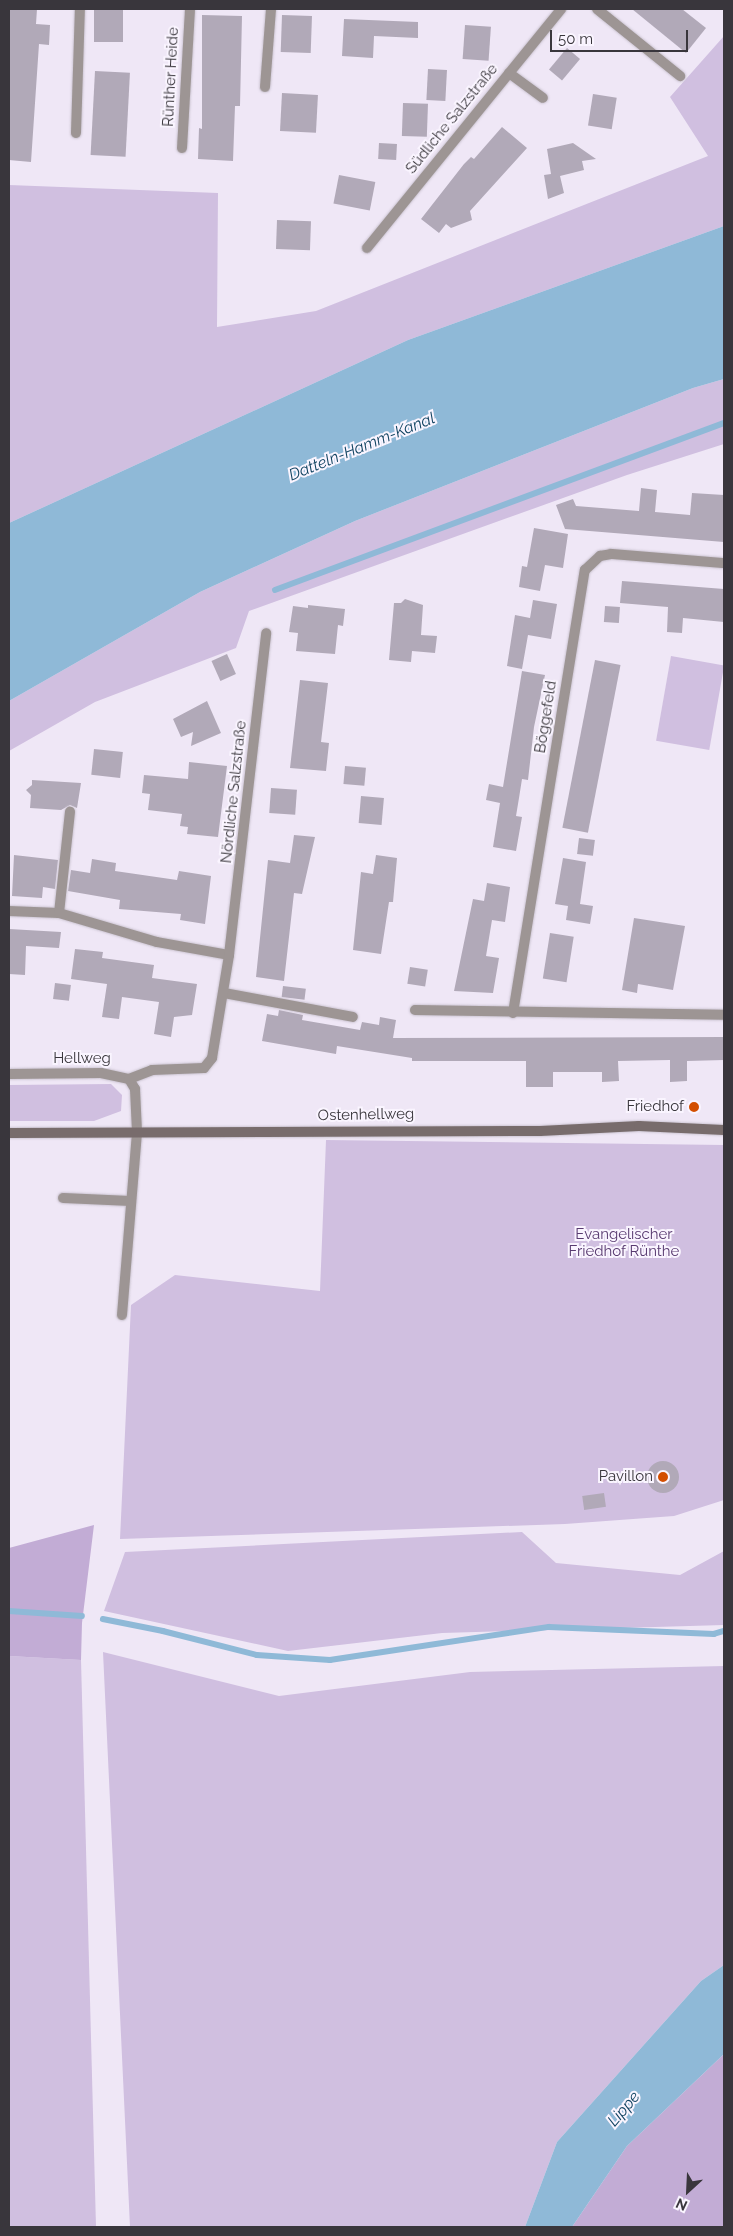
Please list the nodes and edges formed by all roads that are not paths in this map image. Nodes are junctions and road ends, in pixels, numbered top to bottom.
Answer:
1 (80, 9) edge
2 (190, 9) edge
3 (270, 9) edge
4 (561, 9) edge
5 (597, 9) edge
6 (509, 73) junction
7 (680, 76) dead end
8 (266, 88) dead end
9 (543, 98) dead end
10 (76, 133) dead end
11 (182, 148) dead end
12 (367, 248) dead end
13 (724, 563) edge
14 (266, 632) dead end
15 (70, 812) dead end
16 (9, 911) edge
17 (59, 913) junction
18 (229, 955) junction
19 (224, 993) junction
20 (414, 1010) dead end
21 (513, 1013) junction
22 (724, 1014) edge
23 (353, 1017) dead end
24 (9, 1074) edge
25 (129, 1079) junction
26 (724, 1130) edge
27 (136, 1132) junction
28 (9, 1133) edge
29 (63, 1198) dead end
30 (131, 1202) junction
31 (122, 1315) dead end

1 - 10 street
2 - 11 street, Rünther Heide
3 - 8 street
4 - 6 street, Südliche Salzstraße
5 - 7 street
6 - 9 street
6 - 12 street, Südliche Salzstraße
13 - 21 street, Böggefeld
14 - 18 street, Nördliche Salzstraße
15 - 17 street
16 - 17 street
17 - 18 street
18 - 19 street, Nördliche Salzstraße
19 - 23 street
19 - 25 street, Nördliche Salzstraße
20 - 21 street
21 - 22 street
24 - 25 street, Hellweg
25 - 27 street, Hellweg
26 - 27 main road, Ostenhellweg
27 - 28 main road, Ostenhellweg
27 - 30 street, Hellweg
29 - 30 street
30 - 31 street, Hellweg

